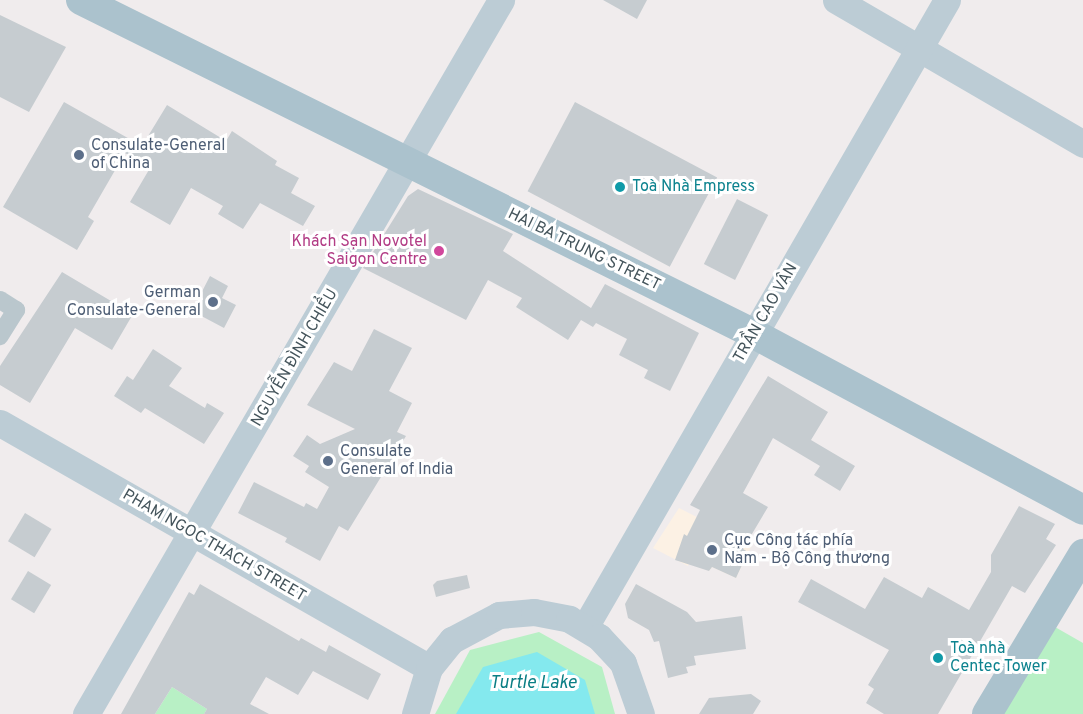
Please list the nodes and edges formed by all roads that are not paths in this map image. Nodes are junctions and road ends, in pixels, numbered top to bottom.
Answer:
1 (81, 0) edge
2 (501, 0) edge
3 (836, 0) edge
4 (947, 0) edge
5 (919, 48) junction
6 (1083, 144) edge
7 (409, 164) junction
8 (8, 305) edge
9 (754, 334) junction
10 (0, 336) edge
11 (0, 423) edge
12 (1083, 510) edge
13 (192, 534) junction
14 (1083, 554) edge
15 (585, 627) junction
16 (429, 668) junction
17 (86, 714) edge
18 (415, 714) edge
19 (640, 714) edge
20 (987, 714) edge

1 - 7 main road, HAI BA TRUNG STREET
2 - 7 main road, NGUYỄN ĐÌNH CHIỂU
3 - 5 main road
4 - 5 main road, TRẦN CAO VÂN
5 - 6 main road
5 - 9 main road, TRẦN CAO VÂN
7 - 9 main road, HAI BA TRUNG STREET
7 - 13 main road, NGUYỄN ĐÌNH CHIỂU
8 - 10 street
9 - 12 main road, HAI BA TRUNG STREET
9 - 15 main road, TRẦN CAO VÂN
11 - 13 main road, PHAM NGOC THACH STREET
13 - 16 main road, PHAM NGOC THACH STREET
13 - 17 main road, NGUYỄN ĐÌNH CHIỂU
14 - 20 main road
15 - 16 main road
15 - 19 main road
16 - 18 main road

